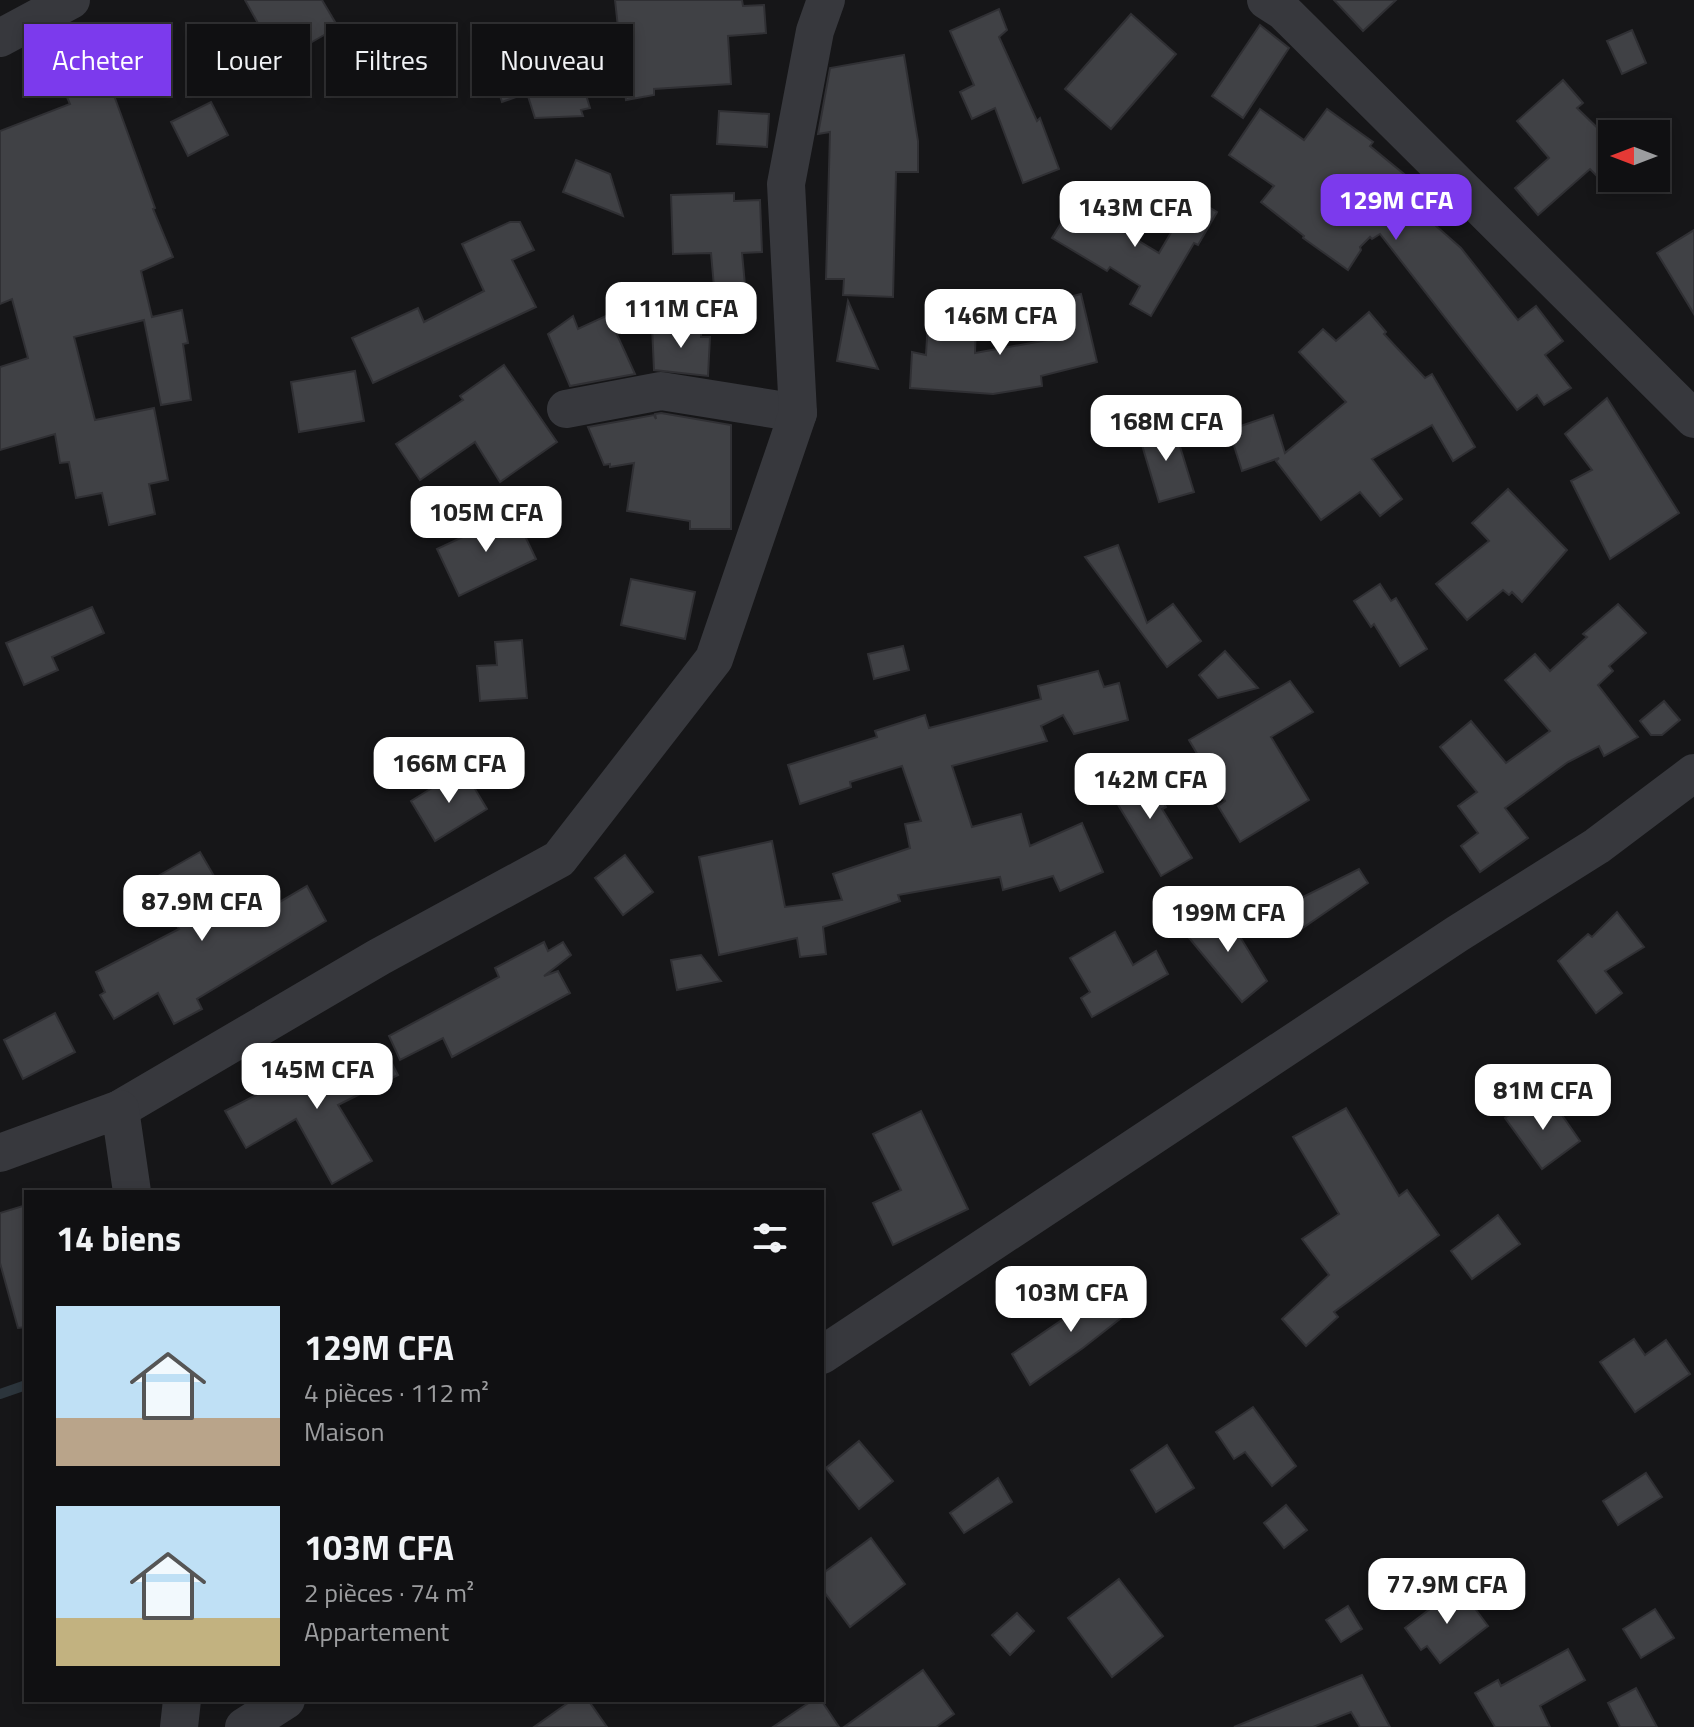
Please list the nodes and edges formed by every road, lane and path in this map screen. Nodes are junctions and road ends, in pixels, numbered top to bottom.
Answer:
1 (71, 0) edge
2 (826, 0) edge
3 (1266, 0) edge
4 (0, 38) edge
5 (566, 409) dead end
6 (798, 413) junction
7 (1694, 419) edge
8 (1694, 773) edge
9 (120, 1109) junction
10 (0, 1153) edge
11 (132, 1190) edge
12 (824, 1354) edge
13 (182, 1702) edge
14 (283, 1702) edge
15 (179, 1727) edge
16 (244, 1727) edge

1 - 4 street
2 - 6 street
3 - 7 street
5 - 6 street
6 - 9 street
8 - 12 street
9 - 10 street
9 - 11 street
13 - 15 street
14 - 16 street

